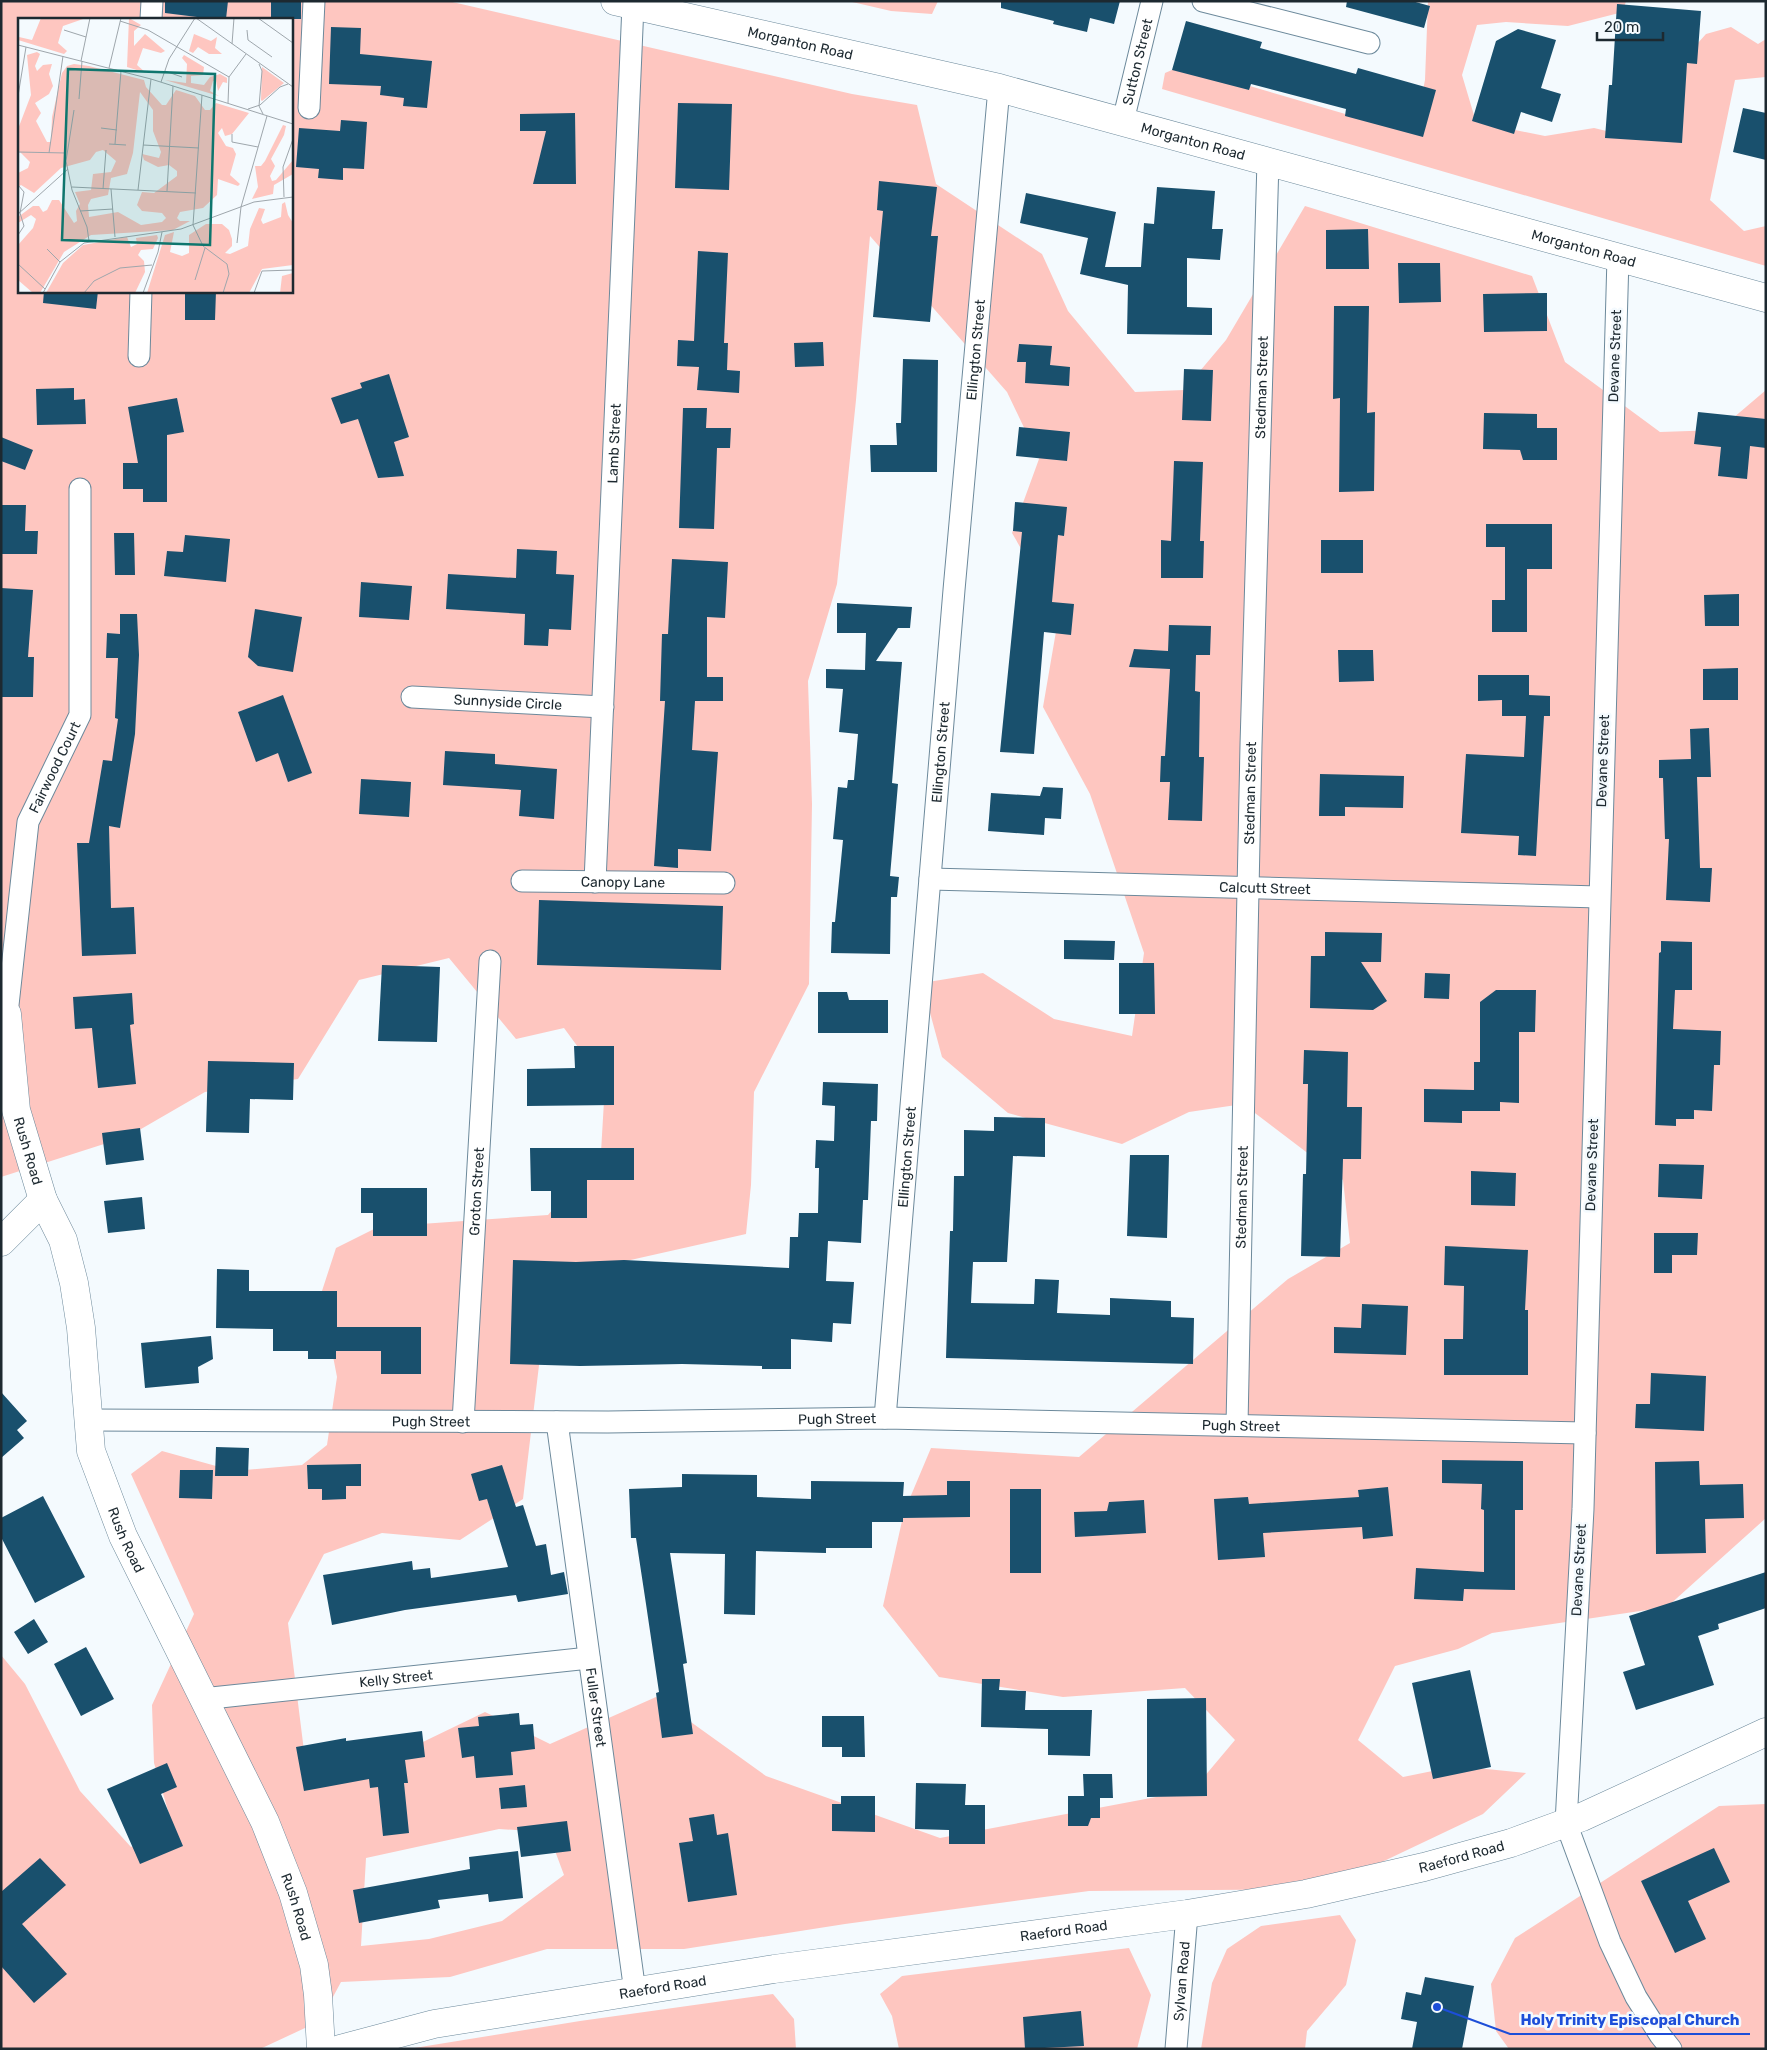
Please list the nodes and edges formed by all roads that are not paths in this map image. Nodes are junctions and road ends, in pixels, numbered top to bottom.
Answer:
1 (152, 1) edge
2 (314, 1) edge
3 (1152, 1) edge
4 (1203, 1) edge
5 (624, 3) edge
6 (151, 18) edge
7 (1368, 43) dead end
8 (999, 88) junction
9 (309, 108) dead end
10 (1123, 121) junction
11 (1268, 161) junction
12 (1618, 257) junction
13 (141, 292) edge
14 (1766, 298) edge
15 (139, 356) dead end
16 (80, 489) dead end
17 (412, 697) dead end
18 (603, 706) junction
19 (930, 880) junction
20 (522, 881) dead end
21 (595, 882) junction
22 (724, 883) dead end
23 (1248, 888) junction
24 (1599, 898) junction
25 (490, 961) dead end
26 (4, 1014) edge
27 (43, 1200) junction
28 (1, 1242) edge
29 (885, 1418) junction
30 (89, 1420) junction
31 (463, 1422) junction
32 (557, 1422) junction
33 (1237, 1425) junction
34 (1585, 1433) junction
35 (589, 1658) junction
36 (202, 1699) junction
37 (1766, 1732) edge
38 (1566, 1823) junction
39 (1187, 1914) junction
40 (635, 1992) junction
41 (321, 2049) edge
42 (340, 2049) edge
43 (1176, 2049) edge
44 (1671, 2049) edge

1 - 6 street
2 - 9 street
3 - 10 street, Sutton Street
4 - 7 street
5 - 8 main road, Morganton Road
5 - 18 street, Lamb Street
8 - 10 main road, Morganton Road
8 - 19 street, Ellington Street
10 - 11 main road, Morganton Road
11 - 12 main road, Morganton Road
11 - 23 street, Stedman Street
12 - 14 main road, Morganton Road
12 - 24 street, Devane Street
13 - 15 street
16 - 26 street, Fairwood Court
17 - 18 street, Sunnyside Circle
18 - 21 street, Lamb Street
19 - 23 street, Calcutt Street
19 - 29 street, Ellington Street
20 - 21 street, Canopy Lane
21 - 22 street, Canopy Lane
23 - 24 street, Calcutt Street
23 - 33 street, Stedman Street
24 - 34 street, Devane Street
25 - 31 street, Groton Street
26 - 27 main road, Rush Road
27 - 28 main road
27 - 30 main road, Rush Road
29 - 32 street, Pugh Street
29 - 33 street, Pugh Street
30 - 31 street, Pugh Street
30 - 36 main road, Rush Road
31 - 32 street, Pugh Street
32 - 35 street, Fuller Street
33 - 34 street, Pugh Street
34 - 38 street, Devane Street
35 - 36 street, Kelly Street
35 - 40 street, Fuller Street
36 - 41 main road, Rush Road
37 - 38 main road, Raeford Road
38 - 39 main road, Raeford Road
38 - 44 street, Devane Street
39 - 40 main road, Raeford Road
39 - 43 street, Sylvan Road
40 - 42 main road, Raeford Road

